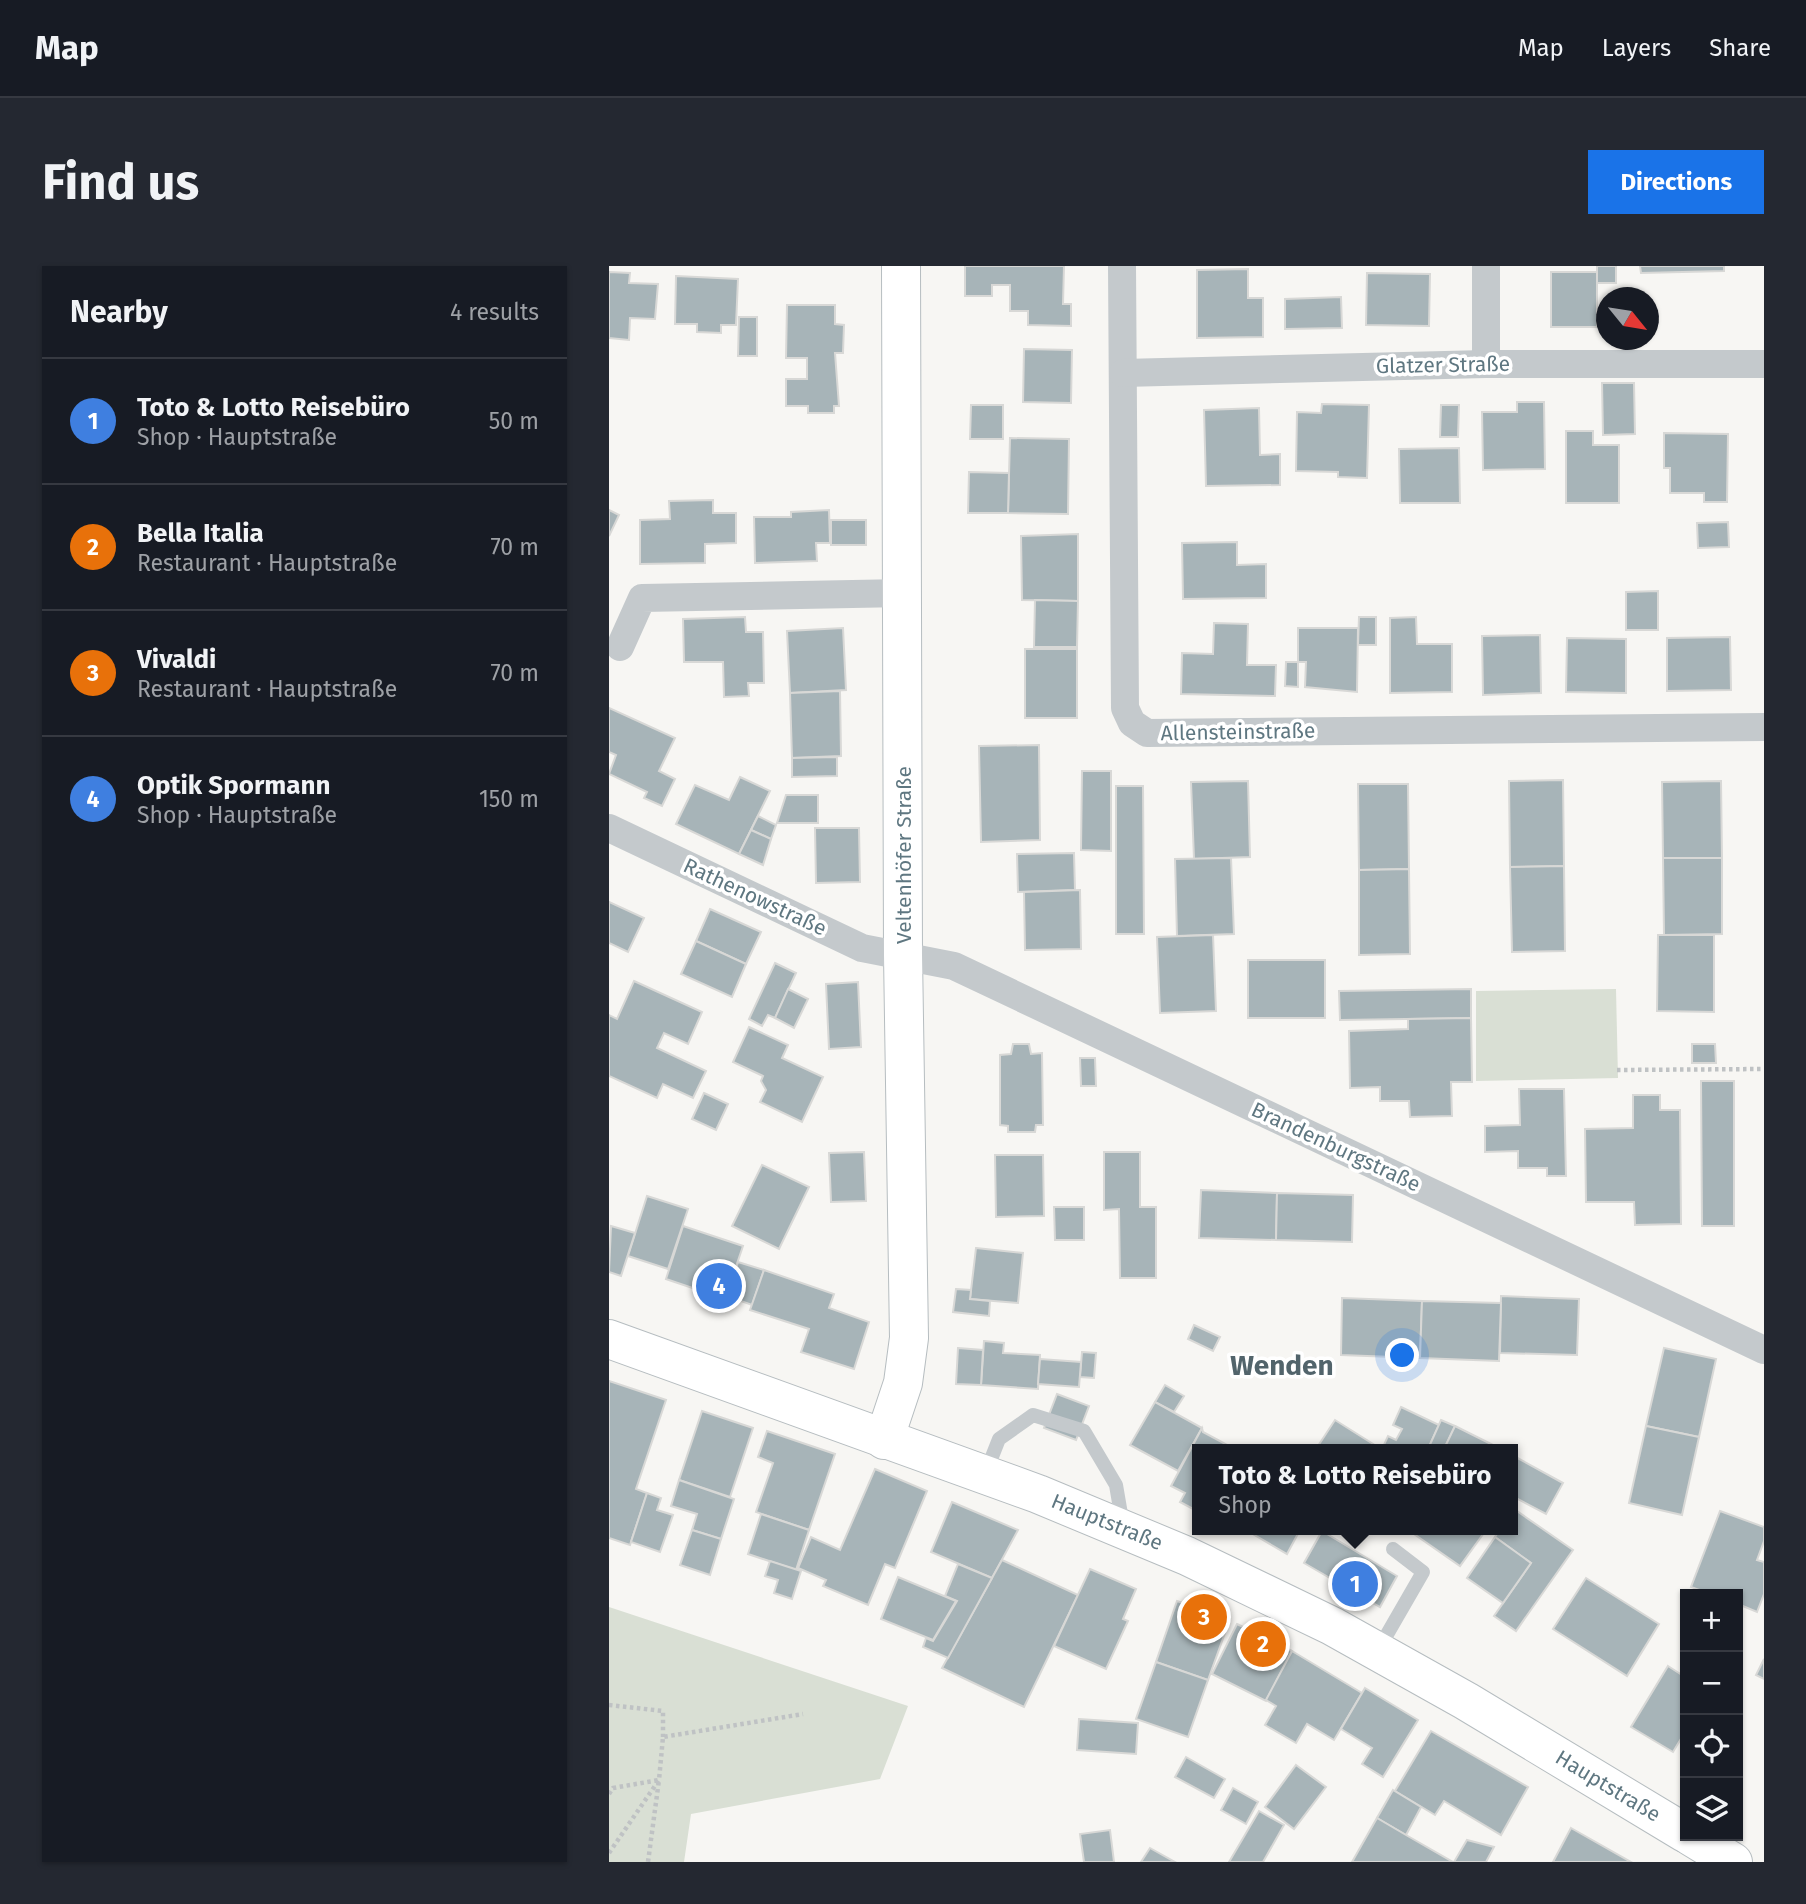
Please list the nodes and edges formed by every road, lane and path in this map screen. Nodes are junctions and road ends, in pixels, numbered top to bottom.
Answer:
1 (901, 266) edge
2 (1122, 266) edge
3 (1486, 266) edge
4 (1486, 364) junction
5 (1764, 364) edge
6 (1123, 373) junction
7 (904, 593) junction
8 (620, 647) dead end
9 (1764, 727) edge
10 (609, 828) edge
11 (904, 955) junction
12 (1764, 1069) edge
13 (1617, 1070) dead end
14 (609, 1339) edge
15 (1764, 1349) edge
16 (884, 1440) junction
17 (985, 1475) junction
18 (1123, 1527) junction
19 (1393, 1549) dead end
20 (1377, 1651) junction
21 (609, 1705) edge
22 (803, 1714) dead end
23 (663, 1737) junction
24 (659, 1780) junction
25 (610, 1790) edge
26 (1705, 1848) edge
27 (609, 1853) edge
28 (648, 1862) edge

1 - 7 main road, Veltenhöfer Straße
2 - 6 street, Allensteinstraße
3 - 4 street
4 - 5 street, Glatzer Straße
4 - 6 street, Glatzer Straße
6 - 9 street, Allensteinstraße
7 - 8 street
7 - 11 main road, Veltenhöfer Straße
10 - 11 street, Rathenowstraße
11 - 15 street, Brandenburgstraße
11 - 16 main road, Veltenhöfer Straße
12 - 13 path
14 - 16 main road, Hauptstraße
16 - 17 main road, Hauptstraße
17 - 18 main road, Hauptstraße
17 - 18 lane
18 - 20 main road, Hauptstraße
19 - 20 lane
20 - 26 main road, Hauptstraße
21 - 23 path
22 - 23 path
23 - 24 path
24 - 25 path
24 - 27 path
24 - 28 path

